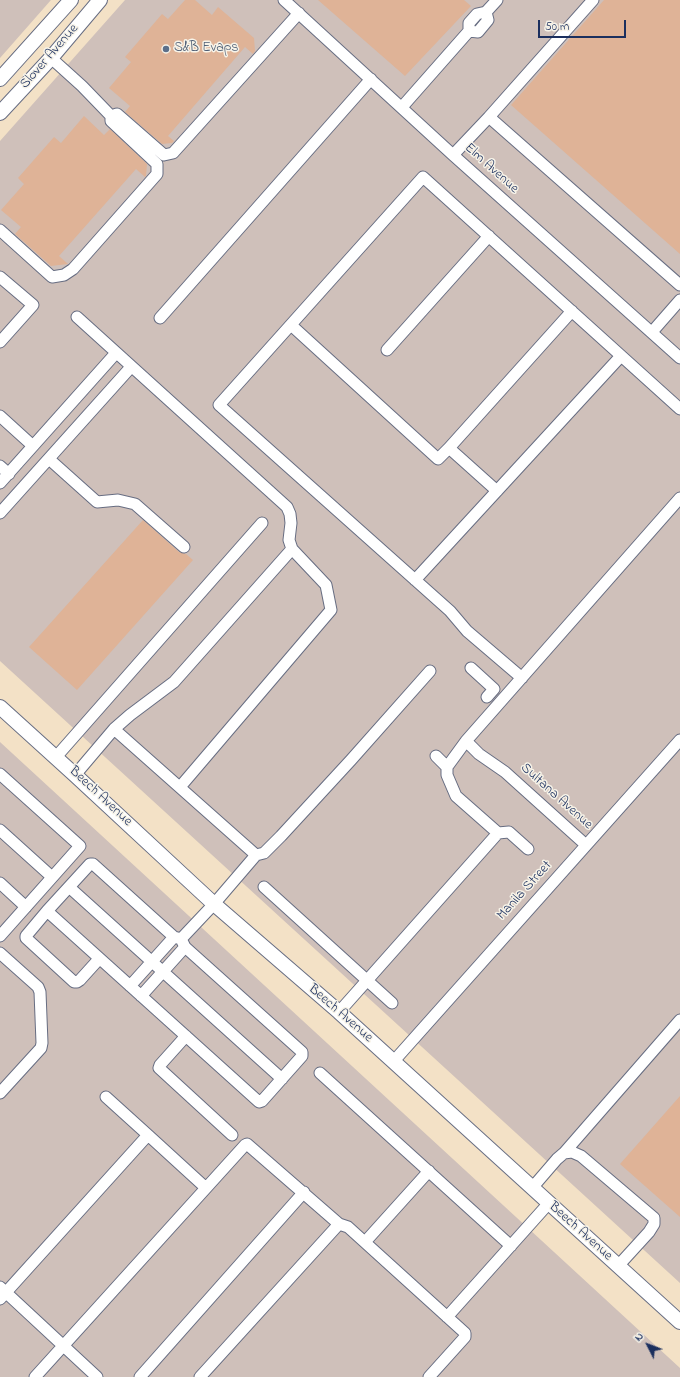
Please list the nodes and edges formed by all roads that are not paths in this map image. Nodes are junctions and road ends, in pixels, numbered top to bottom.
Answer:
1 (71, 0) edge
2 (100, 0) edge
3 (284, 0) edge
4 (497, 0) edge
5 (593, 0) edge
6 (299, 14) junction
7 (50, 58) junction
8 (0, 79) edge
9 (371, 80) junction
10 (402, 107) junction
11 (0, 113) edge
12 (111, 116) junction
13 (488, 117) junction
14 (454, 155) junction
15 (0, 230) edge
16 (489, 236) junction
17 (0, 277) edge
18 (680, 285) edge
19 (680, 300) edge
20 (572, 311) junction
21 (76, 317) dead end
22 (160, 318) dead end
23 (291, 325) junction
24 (652, 332) junction
25 (0, 342) edge
26 (387, 350) dead end
27 (116, 353) junction
28 (621, 356) junction
29 (680, 358) edge
30 (132, 367) junction
31 (680, 409) edge
32 (0, 416) edge
33 (33, 446) junction
34 (449, 448) junction
35 (48, 459) junction
36 (0, 466) edge
37 (9, 474) junction
38 (0, 483) edge
39 (496, 491) junction
40 (680, 498) edge
41 (0, 513) edge
42 (262, 523) dead end
43 (184, 547) dead end
44 (292, 549) junction
45 (415, 580) junction
46 (471, 668) dead end
47 (430, 671) dead end
48 (522, 678) junction
49 (487, 697) dead end
50 (0, 706) edge
51 (114, 729) junction
52 (680, 740) edge
53 (466, 741) junction
54 (436, 756) dead end
55 (56, 757) junction
56 (447, 766) junction
57 (0, 774) edge
58 (75, 775) junction
59 (180, 787) junction
60 (0, 830) edge
61 (498, 833) junction
62 (586, 845) junction
63 (528, 849) dead end
64 (256, 855) junction
65 (52, 877) junction
66 (0, 883) edge
67 (69, 887) junction
68 (264, 887) dead end
69 (214, 904) junction
70 (26, 907) junction
71 (47, 911) junction
72 (0, 936) edge
73 (180, 941) junction
74 (0, 953) edge
75 (99, 958) junction
76 (152, 962) junction
77 (163, 972) junction
78 (368, 980) junction
79 (130, 986) junction
80 (141, 996) junction
81 (392, 1002) dead end
82 (339, 1012) junction
83 (680, 1020) edge
84 (186, 1036) junction
85 (394, 1062) junction
86 (320, 1073) dead end
87 (282, 1079) junction
88 (0, 1093) edge
89 (106, 1097) dead end
90 (148, 1135) junction
91 (232, 1135) dead end
92 (564, 1153) junction
93 (429, 1171) junction
94 (206, 1188) junction
95 (532, 1188) junction
96 (304, 1192) junction
97 (549, 1203) junction
98 (339, 1224) junction
99 (365, 1242) junction
100 (511, 1246) junction
101 (618, 1266) junction
102 (2, 1293) edge
103 (447, 1317) junction
104 (680, 1322) edge
105 (64, 1346) junction
106 (35, 1377) edge
107 (97, 1377) edge
108 (140, 1377) edge
109 (202, 1377) edge
110 (429, 1377) edge

1 - 8 main road, Slover Avenue
2 - 7 main road, Slover Avenue
3 - 6 street, Elm Avenue
4 - 10 street
5 - 13 street
6 - 9 street, Elm Avenue
6 - 12 street
7 - 11 main road, Slover Avenue
7 - 12 street
9 - 10 street, Elm Avenue
9 - 22 street
10 - 14 street, Elm Avenue
12 - 15 street
13 - 14 street
13 - 18 street
14 - 24 street, Elm Avenue
16 - 20 street
16 - 23 street
16 - 26 street
17 - 25 street
19 - 24 street
20 - 28 street
20 - 34 street
21 - 27 street
23 - 34 street
23 - 45 street
24 - 29 street, Elm Avenue
27 - 30 street
27 - 33 street
28 - 31 street
28 - 39 street
30 - 35 street
30 - 44 street
32 - 33 street
33 - 37 street
34 - 39 street
35 - 41 street
35 - 43 street
36 - 37 street
37 - 38 street
39 - 45 street
40 - 48 street
42 - 55 street
44 - 51 street
44 - 59 street
45 - 48 street
46 - 49 street
47 - 64 street
48 - 53 street
50 - 55 main road, Beech Avenue
51 - 58 street
51 - 59 street
52 - 62 street, Manila Street
53 - 56 street
53 - 62 street, Sultana Avenue
54 - 56 street
55 - 58 main road, Beech Avenue
56 - 61 street
57 - 65 street
58 - 69 main road, Beech Avenue
59 - 64 street
60 - 65 street
61 - 63 street
61 - 78 street
62 - 85 street, Manila Street
64 - 69 street
65 - 70 street
66 - 70 street
67 - 71 street
67 - 73 street
67 - 76 street
68 - 78 street
69 - 73 street
69 - 82 main road, Beech Avenue
70 - 72 street
71 - 75 street
71 - 75 street
73 - 76 street
73 - 77 street
73 - 87 street
74 - 88 street
75 - 79 street
76 - 77 street
76 - 79 street
77 - 80 street
77 - 87 street
78 - 81 street
78 - 82 street
79 - 80 street
80 - 84 street
82 - 85 main road, Beech Avenue
83 - 92 street
84 - 87 street
84 - 91 street
85 - 95 main road, Beech Avenue
86 - 93 street
89 - 90 street
90 - 94 street
90 - 102 street
92 - 95 street
92 - 101 street
93 - 99 street
93 - 100 street
94 - 96 street
94 - 105 street
95 - 97 main road, Beech Avenue
96 - 98 street
96 - 108 street
97 - 100 street
97 - 101 main road, Beech Avenue
98 - 99 street
98 - 109 street
99 - 103 street
100 - 103 street
101 - 104 main road, Beech Avenue
102 - 105 street
103 - 110 street
105 - 106 street
105 - 107 street

